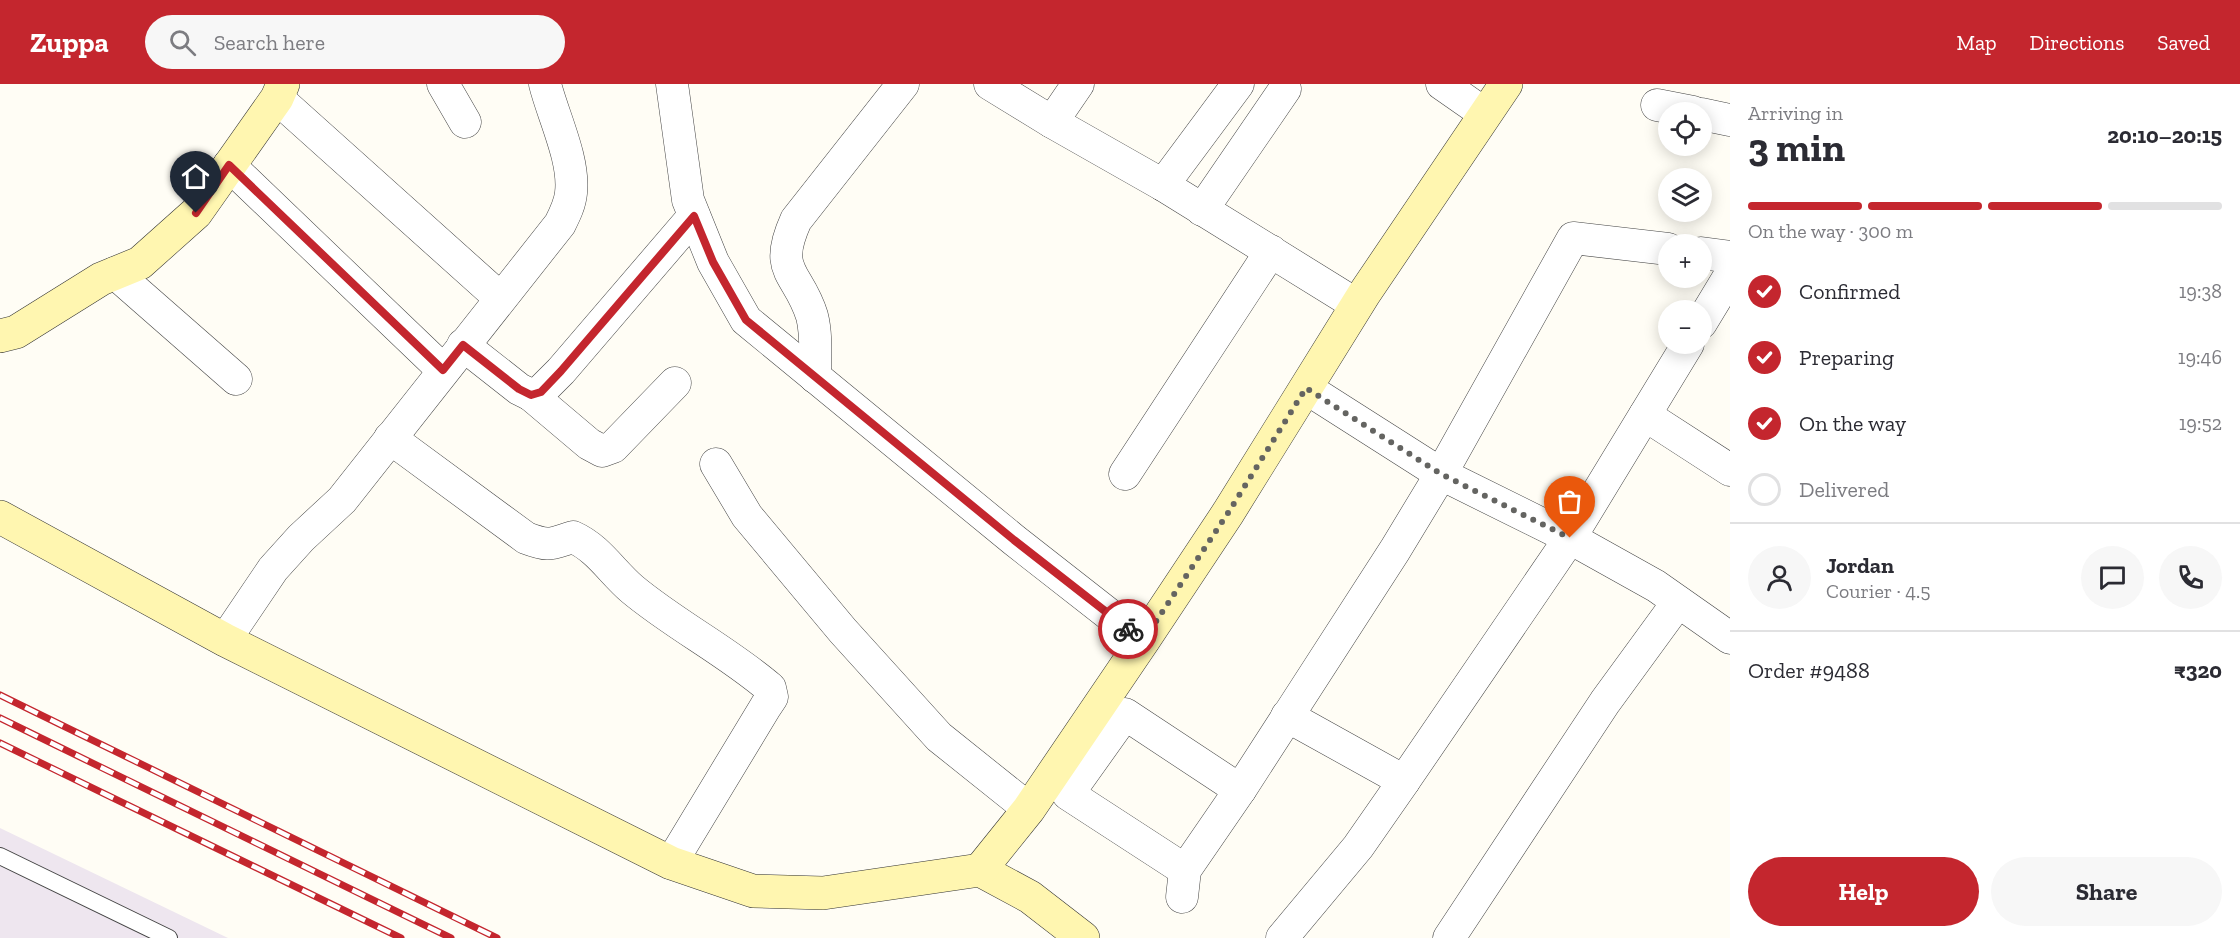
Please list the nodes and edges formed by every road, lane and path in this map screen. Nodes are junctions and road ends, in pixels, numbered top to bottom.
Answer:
1 (443, 84) edge
2 (544, 84) edge
3 (672, 84) edge
4 (903, 84) edge
5 (990, 84) edge
6 (1078, 84) edge
7 (1238, 84) edge
8 (1442, 84) edge
9 (1506, 84) edge
10 (1285, 88) dead end
11 (280, 91) edge
12 (1485, 114) junction
13 (1712, 116) edge
14 (1730, 120) edge
15 (465, 122) dead end
16 (1052, 122) junction
17 (229, 165) junction
18 (1163, 185) junction
19 (1202, 210) junction
20 (694, 216) junction
21 (1658, 248) edge
22 (1271, 251) junction
23 (1712, 255) edge
24 (1730, 257) edge
25 (115, 273) junction
26 (1730, 275) edge
27 (500, 298) junction
28 (1357, 305) junction
29 (1712, 305) edge
30 (0, 336) edge
31 (463, 345) junction
32 (1682, 354) edge
33 (443, 370) junction
34 (815, 377) junction
35 (236, 379) dead end
36 (675, 383) dead end
37 (1306, 388) junction
38 (531, 395) junction
39 (1645, 415) junction
40 (390, 438) junction
41 (716, 464) dead end
42 (1730, 470) edge
43 (1125, 474) dead end
44 (1441, 474) junction
45 (0, 517) edge
46 (1570, 538) junction
47 (1678, 602) junction
48 (1730, 638) edge
49 (225, 640) junction
50 (1143, 641) junction
51 (1287, 716) junction
52 (1404, 781) junction
53 (1239, 790) junction
54 (1029, 809) junction
55 (0, 856) edge
56 (671, 863) junction
57 (980, 870) junction
58 (169, 938) edge
59 (1083, 938) edge
60 (1282, 938) edge
61 (1449, 938) edge

1 - 15 street
2 - 27 street
3 - 20 street
4 - 34 street
5 - 16 street
6 - 16 street
7 - 18 street
8 - 12 street
9 - 12 street
10 - 19 street
11 - 17 street
11 - 27 street
12 - 28 street
13 - 14 street
16 - 18 street
17 - 25 street
17 - 33 street
18 - 19 street
19 - 22 street
20 - 34 street
20 - 38 street
21 - 44 street
22 - 28 street
22 - 43 street
23 - 24 street
25 - 30 street
25 - 35 street
26 - 29 street
27 - 31 street
28 - 37 street
31 - 33 street
31 - 38 street
32 - 39 street
33 - 40 street
34 - 50 street
36 - 38 street
37 - 44 street
37 - 50 street
39 - 42 street
39 - 46 street
40 - 49 street
40 - 56 street
41 - 54 street
44 - 46 street
44 - 51 street
45 - 49 street
46 - 47 street
46 - 52 street
47 - 48 street
47 - 61 street
49 - 56 street
50 - 54 street
51 - 52 street
51 - 53 street
52 - 60 street
53 - 53 street
54 - 57 street
55 - 58 lane
56 - 57 street
57 - 59 street

